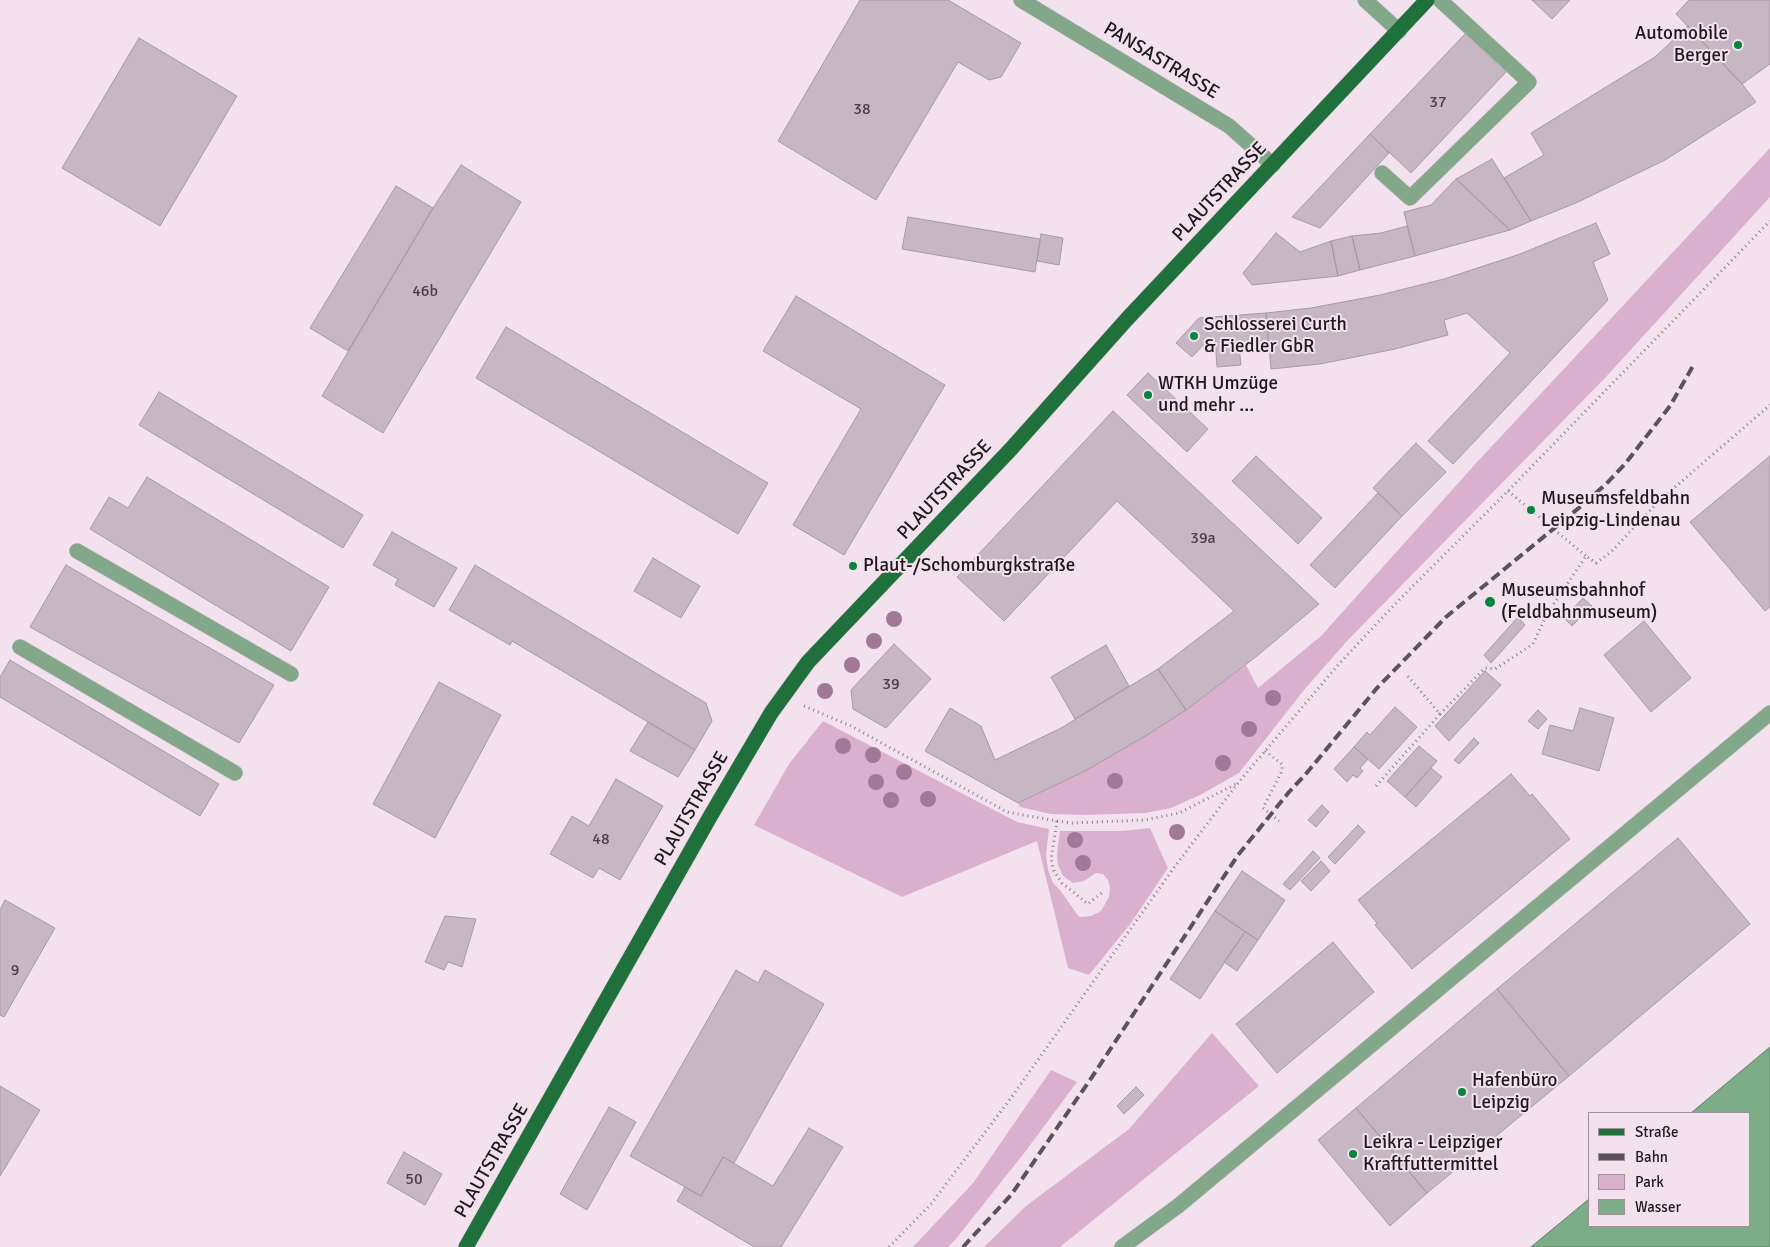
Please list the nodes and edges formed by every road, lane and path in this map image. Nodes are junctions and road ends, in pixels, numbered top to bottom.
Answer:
1 (1021, 0) edge
2 (1365, 0) edge
3 (1427, 0) edge
4 (1440, 0) edge
5 (1398, 31) junction
6 (1273, 165) junction
7 (1382, 173) dead end
8 (1770, 221) edge
9 (1770, 405) edge
10 (1508, 491) junction
11 (77, 551) dead end
12 (1586, 556) junction
13 (20, 647) dead end
14 (291, 674) dead end
15 (1406, 674) dead end
16 (783, 696) junction
17 (1770, 713) edge
18 (1440, 714) junction
19 (1265, 751) junction
20 (235, 773) dead end
21 (1238, 783) junction
22 (1376, 786) dead end
23 (1057, 821) junction
24 (1279, 821) dead end
25 (1102, 892) dead end
26 (466, 1247) edge
27 (889, 1247) edge
28 (1122, 1247) edge

1 - 6 street, PANSASTRASSE
2 - 5 street
3 - 5 main road, PLAUTSTRASSE
4 - 7 street
5 - 6 main road, PLAUTSTRASSE
6 - 16 main road, PLAUTSTRASSE
8 - 10 path
9 - 12 path
10 - 12 path
10 - 19 path
11 - 14 street
12 - 18 path
13 - 20 street
15 - 18 path
16 - 23 path
16 - 26 main road, PLAUTSTRASSE
17 - 28 street
18 - 22 path
19 - 21 path
19 - 24 path
21 - 23 path
21 - 27 path
23 - 25 path

